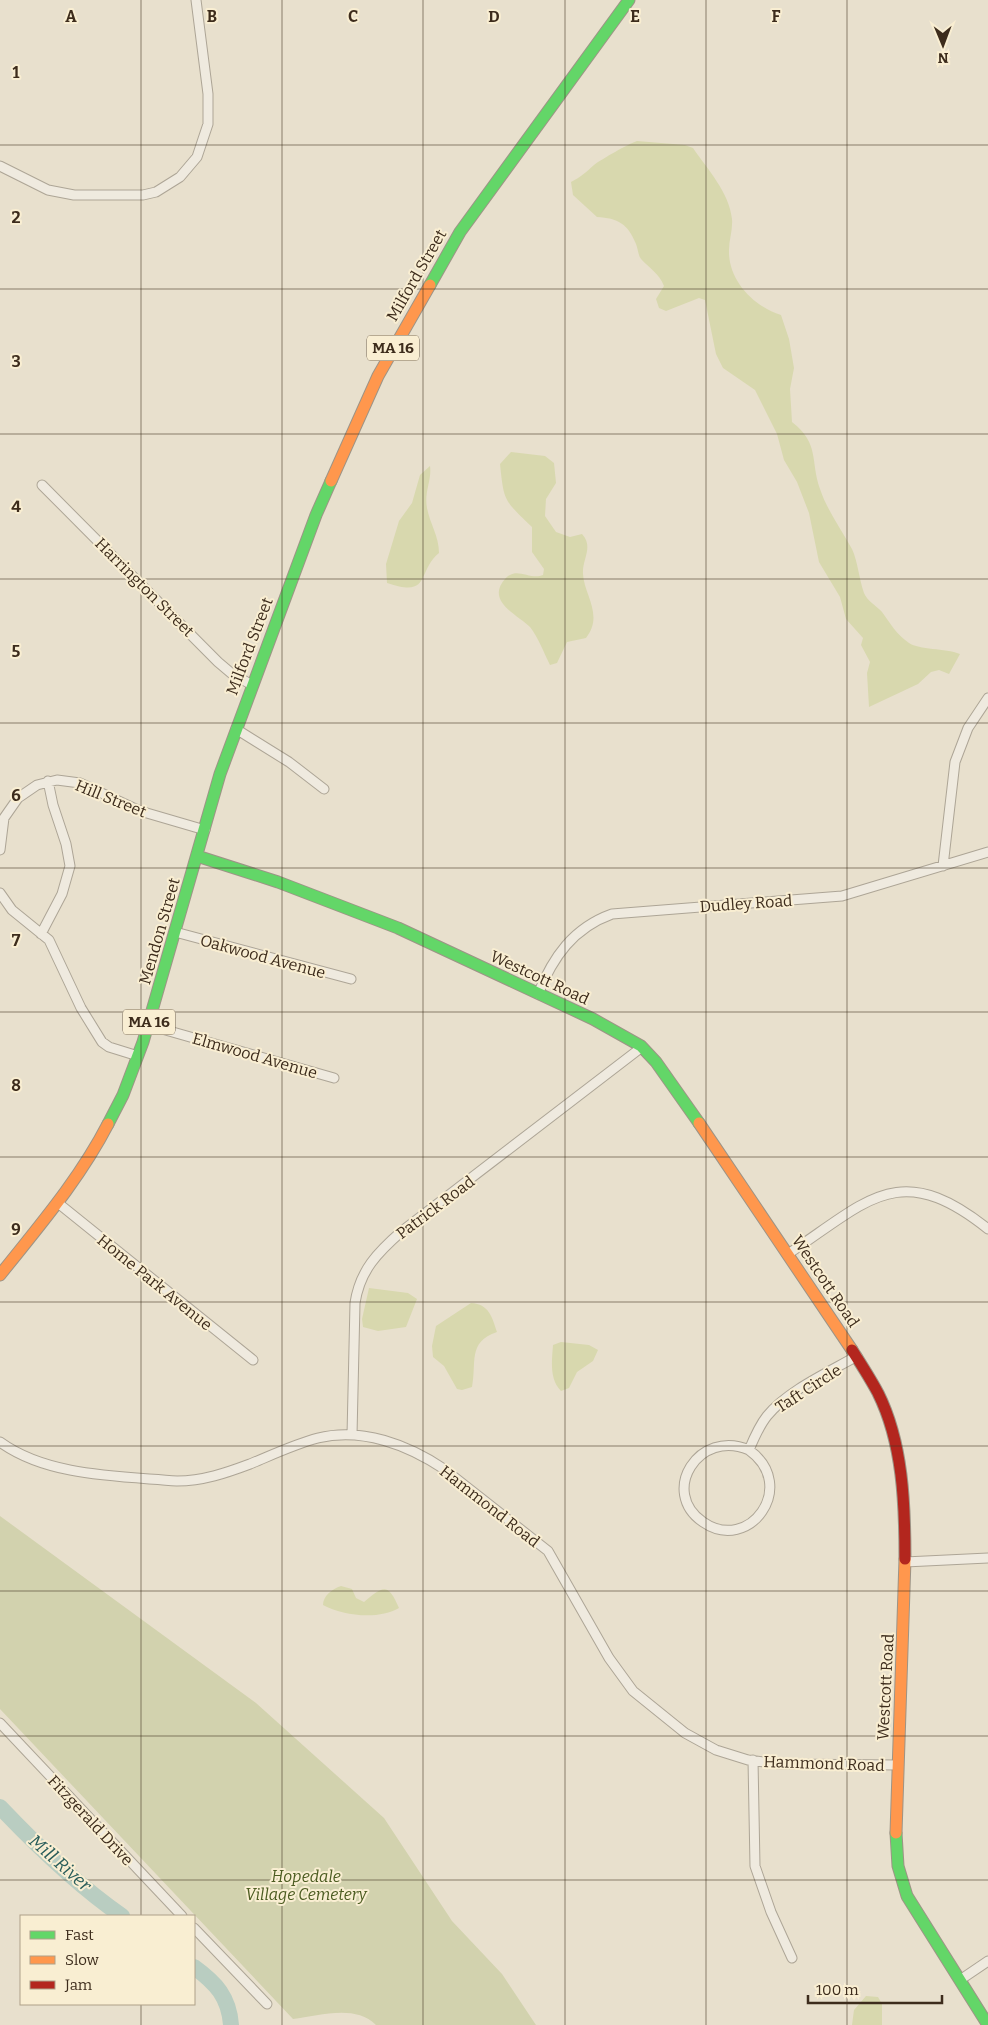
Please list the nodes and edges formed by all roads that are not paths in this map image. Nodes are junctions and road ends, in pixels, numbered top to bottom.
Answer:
1 (196, 0) edge
2 (629, 0) edge
3 (0, 166) edge
4 (42, 484) dead end
5 (252, 685) junction
6 (988, 698) edge
7 (235, 733) junction
8 (48, 781) junction
9 (324, 789) dead end
10 (204, 830) junction
11 (0, 850) edge
12 (988, 852) edge
13 (197, 856) junction
14 (943, 866) junction
15 (0, 893) edge
16 (175, 932) junction
17 (41, 934) junction
18 (351, 979) dead end
19 (538, 994) junction
20 (148, 1025) junction
21 (642, 1047) junction
22 (138, 1056) junction
23 (334, 1078) dead end
24 (58, 1203) junction
25 (988, 1229) edge
26 (788, 1254) junction
27 (0, 1275) edge
28 (857, 1356) junction
29 (253, 1360) dead end
30 (352, 1435) junction
31 (0, 1442) edge
32 (749, 1450) junction
33 (988, 1558) edge
34 (905, 1562) junction
35 (0, 1723) edge
36 (753, 1760) junction
37 (898, 1766) junction
38 (181, 1915) edge
39 (195, 1929) edge
40 (792, 1958) dead end
41 (988, 1961) edge
42 (960, 1980) junction
43 (267, 2004) dead end
44 (988, 2025) edge

1 - 3 street
2 - 5 street, Milford Street / MA 16
4 - 5 street, Harrington Street
5 - 7 street, Milford Street / MA 16
6 - 14 street
7 - 9 street
7 - 10 street, Mendon Street / MA 16
8 - 10 street, Hill Street
8 - 11 street, Hill Street
8 - 17 street
10 - 13 street, Mendon Street / MA 16
12 - 14 street, Dudley Road
13 - 16 street, Mendon Street / MA 16
13 - 19 street, Westcott Road
14 - 19 street, Dudley Road
15 - 17 street
16 - 18 street, Oakwood Avenue
16 - 20 street, Mendon Street / MA 16
17 - 22 street
19 - 21 street, Westcott Road
20 - 22 street, Mendon Street / MA 16
20 - 23 street, Elmwood Avenue
21 - 26 street, Westcott Road
21 - 30 street, Patrick Road
22 - 24 street, Mendon Street / MA 16
24 - 27 street, Mendon Street / MA 16
24 - 29 street, Home Park Avenue
25 - 26 street
26 - 28 street, Westcott Road
28 - 32 street, Taft Circle
28 - 34 street, Westcott Road
30 - 31 street, Hammond Road
30 - 36 street, Hammond Road
32 - 32 street
33 - 34 street
34 - 37 street, Westcott Road
35 - 38 street, Fitzgerald Drive
36 - 37 street, Hammond Road
36 - 40 street
37 - 42 street, Westcott Road
39 - 43 street
41 - 42 street
42 - 44 street, Westcott Road

